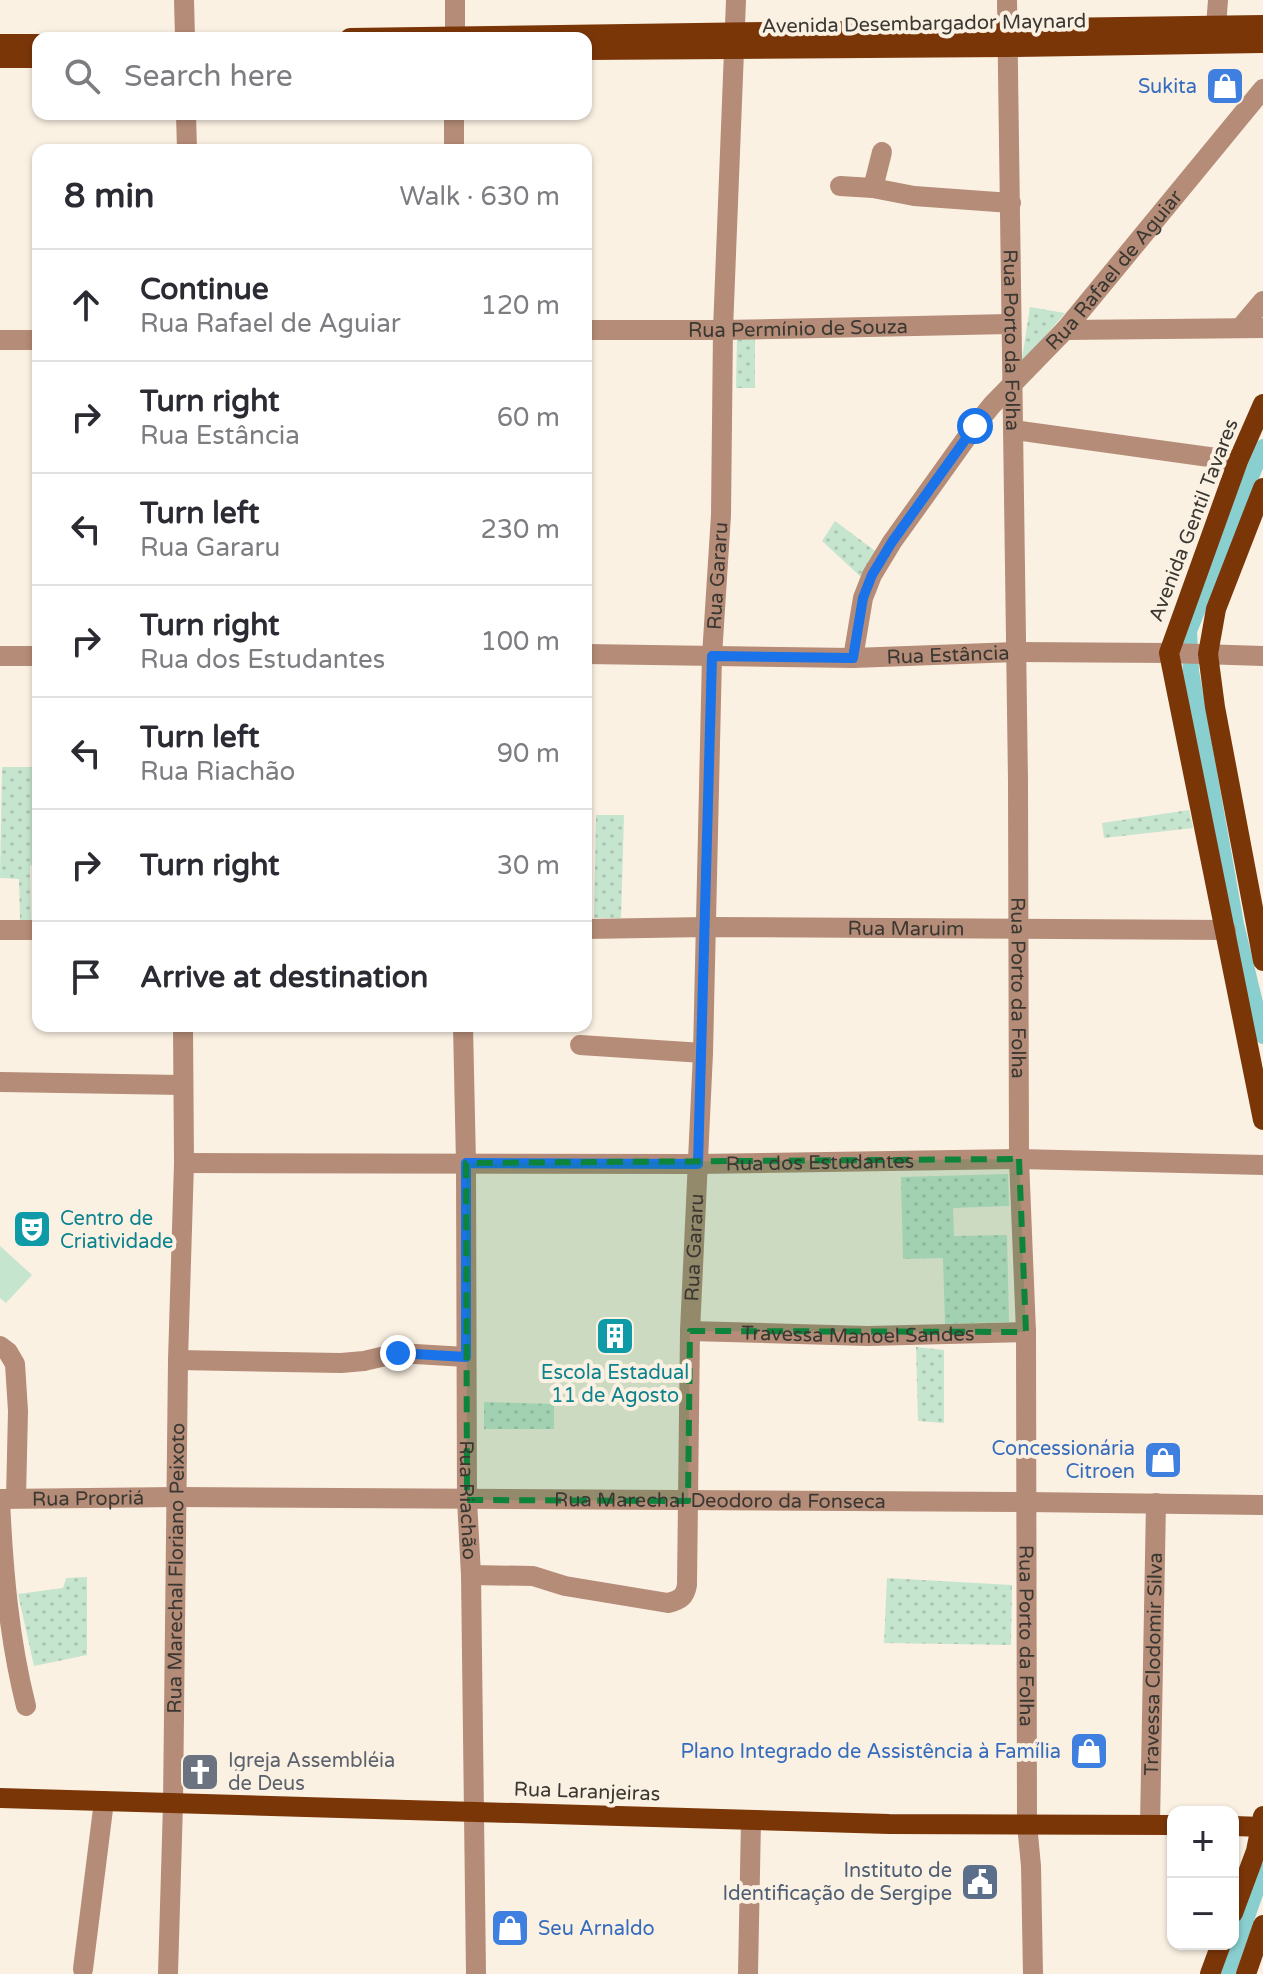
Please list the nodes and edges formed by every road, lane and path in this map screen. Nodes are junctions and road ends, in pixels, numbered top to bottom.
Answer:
1 (184, 0) edge
2 (455, 0) edge
3 (736, 0) edge
4 (1007, 0) edge
5 (1218, 0) edge
6 (1263, 25) edge
7 (1216, 27) junction
8 (185, 32) edge
9 (455, 32) edge
10 (592, 38) edge
11 (1008, 38) junction
12 (734, 40) junction
13 (1263, 43) edge
14 (0, 44) edge
15 (32, 44) edge
16 (592, 50) edge
17 (0, 58) edge
18 (32, 58) edge
19 (1263, 89) edge
20 (186, 120) edge
21 (454, 120) edge
22 (187, 144) edge
23 (454, 144) edge
24 (882, 152) dead end
25 (840, 186) dead end
26 (873, 188) junction
27 (1011, 203) junction
28 (1263, 301) edge
29 (1010, 324) junction
30 (1241, 327) junction
31 (1263, 328) edge
32 (592, 330) edge
33 (723, 330) junction
34 (1065, 330) junction
35 (0, 340) edge
36 (32, 340) edge
37 (1012, 385) junction
38 (1263, 404) edge
39 (1014, 430) junction
40 (1238, 461) junction
41 (1263, 488) edge
42 (1016, 652) junction
43 (1172, 653) junction
44 (592, 654) edge
45 (1206, 654) junction
46 (0, 656) edge
47 (32, 656) edge
48 (712, 656) junction
49 (1263, 656) edge
50 (853, 658) junction
51 (706, 927) junction
52 (592, 929) edge
53 (0, 930) edge
54 (32, 930) edge
55 (1019, 930) junction
56 (1226, 930) junction
57 (1261, 937) edge
58 (1263, 961) edge
59 (183, 1032) edge
60 (463, 1032) edge
61 (580, 1045) dead end
62 (703, 1053) junction
63 (0, 1082) edge
64 (183, 1085) junction
65 (1263, 1120) edge
66 (1019, 1159) junction
67 (184, 1163) junction
68 (466, 1163) junction
69 (698, 1164) junction
70 (1263, 1165) edge
71 (690, 1331) junction
72 (1026, 1332) junction
73 (0, 1346) edge
74 (466, 1357) junction
75 (178, 1360) junction
76 (177, 1497) junction
77 (6, 1499) edge
78 (467, 1500) junction
79 (688, 1501) junction
80 (1026, 1502) junction
81 (1156, 1503) junction
82 (1263, 1505) edge
83 (471, 1575) junction
84 (26, 1706) dead end
85 (0, 1798) edge
86 (104, 1801) junction
87 (173, 1804) junction
88 (475, 1812) junction
89 (751, 1820) junction
90 (1263, 1823) edge
91 (1027, 1824) junction
92 (1150, 1824) junction
93 (1167, 1825) edge
94 (1239, 1825) edge
95 (1239, 1897) edge
96 (1263, 1925) edge
97 (1219, 1950) edge
98 (83, 1969) dead end
99 (168, 1974) edge
100 (476, 1974) edge
101 (748, 1974) edge
102 (1033, 1974) edge
103 (1210, 1974) edge
104 (1246, 1974) edge

1 - 8 street
2 - 9 street
3 - 12 street, Rua Gararu
4 - 11 street, Rua Porto da Folha
5 - 7 street
6 - 7 main road, Avenida Desembargador Maynard
7 - 11 main road, Avenida Desembargador Maynard
10 - 12 main road, Avenida Desembargador Maynard
11 - 12 main road, Avenida Desembargador Maynard
11 - 13 main road, Avenida Desembargador Maynard
11 - 27 street, Rua Porto da Folha
12 - 16 main road, Avenida Desembargador Maynard
12 - 33 street, Rua Gararu
14 - 15 main road
17 - 18 main road
19 - 34 street, Rua Rafael de Aguiar
20 - 22 street
21 - 23 street
24 - 26 street
25 - 26 street
26 - 27 street
27 - 29 street, Rua Porto da Folha
28 - 30 street
29 - 33 street, Rua Permínio de Souza
29 - 37 street, Rua Porto da Folha
30 - 31 street
30 - 34 street
32 - 33 street, Rua Permínio de Souza
33 - 48 street, Rua Gararu
34 - 37 street, Rua Rafael de Aguiar
35 - 36 street
37 - 39 street, Rua Porto da Folha
37 - 50 street, Rua Rafael de Aguiar
38 - 40 main road, Avenida Gentil Tavares
39 - 40 street
39 - 42 street, Rua Porto da Folha
40 - 43 main road, Avenida Gentil Tavares
41 - 45 main road
42 - 43 street, Rua Estância
42 - 50 street, Rua Estância
42 - 55 street, Rua Porto da Folha
43 - 45 street, Rua Estância
43 - 56 main road
44 - 48 street, Rua Estância
45 - 49 street, Rua Estância
45 - 57 main road
46 - 47 street
48 - 50 street, Rua Estância
48 - 51 street, Rua Gararu
51 - 52 street, Rua Maruim
51 - 55 street, Rua Maruim
51 - 62 street, Rua Gararu
53 - 54 street
55 - 56 street, Rua Maruim
55 - 66 street, Rua Porto da Folha
56 - 65 main road
57 - 58 main road
59 - 64 street, Rua Marechal Floriano Peixoto
60 - 68 street, Rua Riachão
61 - 62 street
62 - 69 street, Rua Gararu
63 - 64 street
64 - 67 street, Rua Marechal Floriano Peixoto
66 - 69 street, Rua dos Estudantes
66 - 70 street, Rua dos Estudantes
66 - 72 street, Rua Porto da Folha
67 - 68 street, Rua dos Estudantes
67 - 75 street, Rua Marechal Floriano Peixoto
68 - 69 street, Rua dos Estudantes
68 - 74 street, Rua Riachão
69 - 71 street, Rua Gararu
71 - 72 street, Travessa Manoel Sandes
71 - 79 street, Rua Gararu
72 - 80 street, Rua Porto da Folha
73 - 77 street
74 - 75 street
74 - 78 street, Rua Riachão
75 - 76 street, Rua Marechal Floriano Peixoto
76 - 77 street, Rua Propriá
76 - 78 street, Rua Marechal Deodoro da Fonseca
76 - 87 street, Rua Marechal Floriano Peixoto
77 - 84 street
78 - 79 street, Rua Marechal Deodoro da Fonseca
78 - 83 street, Rua Riachão
79 - 80 street, Rua Marechal Deodoro da Fonseca
79 - 83 street, Rua Gararu
80 - 81 street, Rua Marechal Deodoro da Fonseca
80 - 91 street, Rua Porto da Folha
81 - 82 street, Rua Marechal Deodoro da Fonseca
81 - 92 street, Travessa Clodomir Silva
83 - 88 street, Rua Riachão
85 - 86 main road, Rua Laranjeiras
86 - 87 main road, Rua Laranjeiras
86 - 98 street
87 - 88 main road, Rua Laranjeiras
87 - 99 street, Rua Marechal Floriano Peixoto
88 - 89 main road, Rua Laranjeiras
88 - 100 street, Rua Riachão
89 - 91 main road, Rua Laranjeiras
89 - 101 street
90 - 94 main road
90 - 95 main road
91 - 92 main road, Rua Laranjeiras
91 - 102 street, Rua Porto da Folha
92 - 93 main road, Rua Laranjeiras
96 - 104 main road
97 - 103 main road

